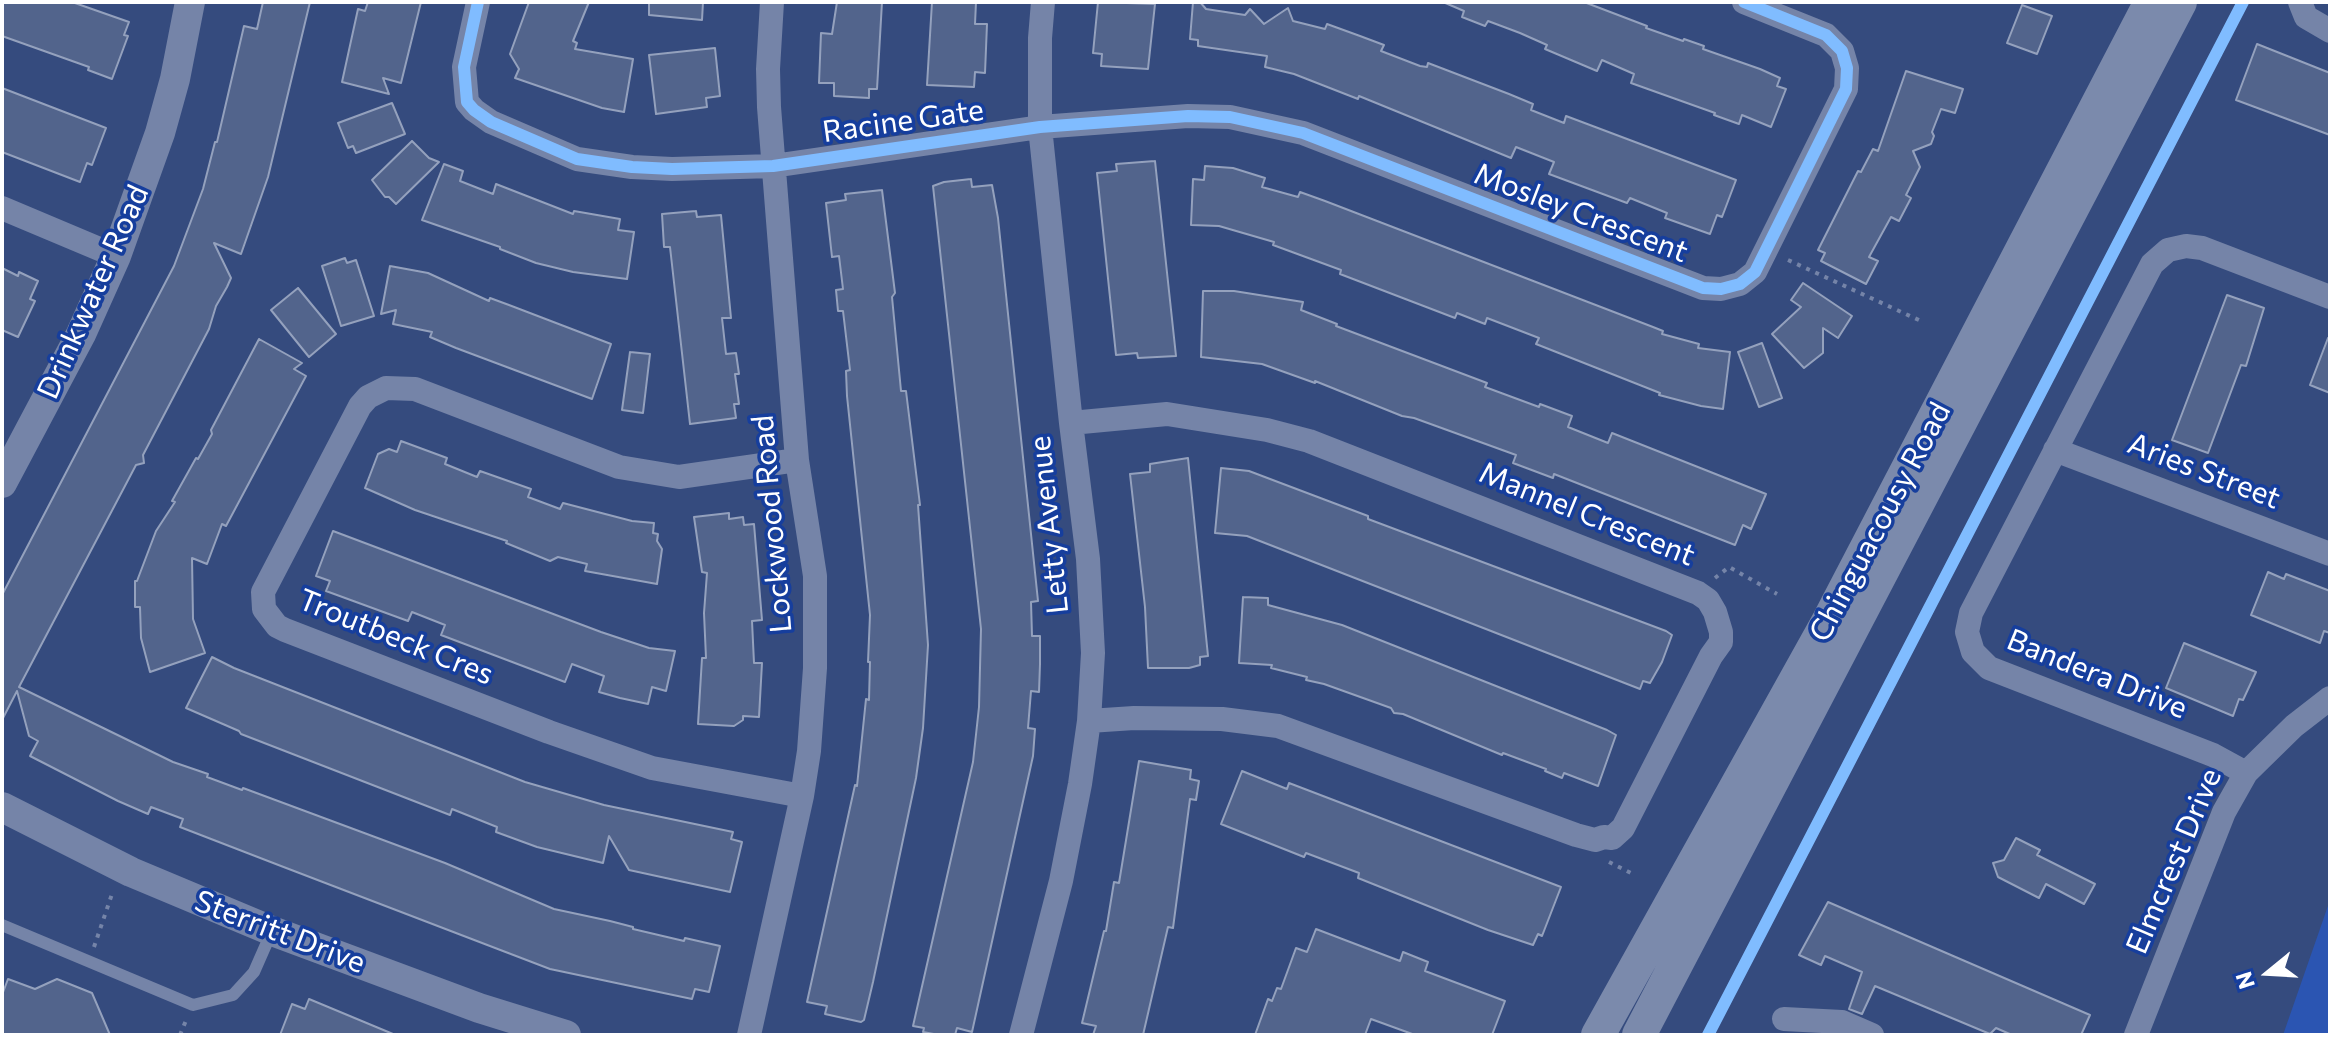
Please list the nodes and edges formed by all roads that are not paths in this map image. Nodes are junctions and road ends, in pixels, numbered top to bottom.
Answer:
1 (190, 2) edge
2 (478, 2) edge
3 (772, 2) edge
4 (1043, 2) edge
5 (1744, 2) edge
6 (2151, 2) edge
7 (2180, 2) edge
8 (2300, 2) edge
9 (2330, 31) edge
10 (1040, 127) junction
11 (773, 166) junction
12 (2, 208) edge
13 (116, 256) junction
14 (2330, 297) edge
15 (1071, 423) junction
16 (2055, 450) junction
17 (797, 460) junction
18 (2, 483) edge
19 (2330, 554) edge
20 (2330, 698) edge
21 (1089, 721) junction
22 (2246, 773) junction
23 (802, 796) junction
24 (7, 814) edge
25 (2, 925) edge
26 (272, 931) junction
27 (1784, 1019) dead end
28 (566, 1035) edge
29 (749, 1035) edge
30 (1021, 1035) edge
31 (1598, 1035) edge
32 (1639, 1035) edge
33 (1872, 1035) edge
34 (2136, 1035) edge

1 - 13 street, Drinkwater Road
2 - 11 street, Racine Gate
3 - 11 street, Lockwood Road
4 - 10 street, Letty Avenue
5 - 10 street, Mosley Crescent
6 - 31 main road, Chinguacousy Road
7 - 32 main road, Chinguacousy Road
8 - 9 street
10 - 11 street, Racine Gate
10 - 15 street, Letty Avenue
11 - 17 street, Lockwood Road
12 - 13 street
13 - 18 street, Drinkwater Road
14 - 16 street, Bandera Drive
15 - 21 street, Letty Avenue
15 - 21 street, Mannel Crescent
16 - 19 street, Aries Street
16 - 22 street, Bandera Drive
17 - 23 street, Lockwood Road
17 - 23 street, Troutbeck Cres
20 - 22 street, Elmcrest Drive
21 - 30 street, Letty Avenue
22 - 34 street, Elmcrest Drive
23 - 29 street, Lockwood Road
24 - 26 street, Sterritt Drive
25 - 26 lane
26 - 28 street, Sterritt Drive
27 - 33 street

